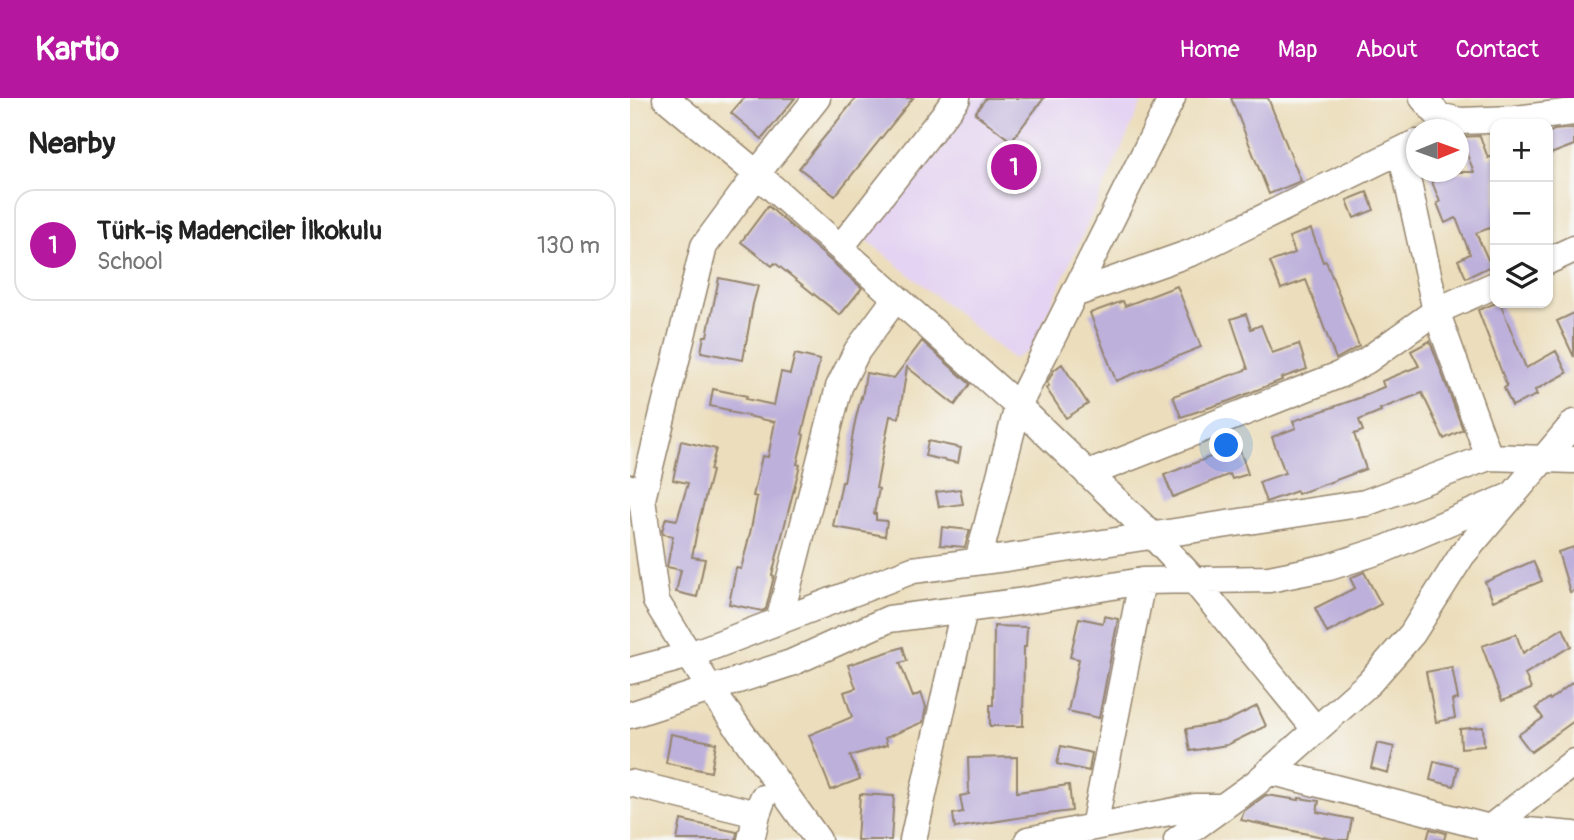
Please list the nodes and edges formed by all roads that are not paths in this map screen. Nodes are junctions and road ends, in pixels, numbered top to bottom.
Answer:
1 (666, 98) edge
2 (817, 98) edge
3 (957, 98) edge
4 (1164, 102) edge
5 (1574, 112) edge
6 (1431, 115) edge
7 (1406, 148) edge
8 (757, 174) junction
9 (1415, 182) edge
10 (840, 248) junction
11 (1574, 249) edge
12 (1553, 259) edge
13 (1490, 287) edge
14 (1073, 294) junction
15 (896, 298) junction
16 (1436, 312) junction
17 (1018, 406) junction
18 (1574, 423) edge
19 (1489, 457) junction
20 (1544, 458) junction
21 (1574, 460) edge
22 (1088, 474) junction
23 (636, 493) edge
24 (1513, 495) junction
25 (1153, 536) junction
26 (978, 561) junction
27 (1194, 579) junction
28 (1142, 581) junction
29 (964, 609) junction
30 (779, 621) junction
31 (690, 655) junction
32 (630, 671) edge
33 (712, 690) junction
34 (630, 715) edge
35 (1316, 730) junction
36 (1574, 762) edge
37 (1269, 771) junction
38 (773, 777) junction
39 (630, 783) edge
40 (1223, 807) junction
41 (757, 814) junction
42 (1094, 827) junction
43 (1490, 834) edge
44 (1574, 835) edge
45 (751, 840) edge
46 (818, 840) edge
47 (913, 840) edge
48 (1028, 840) edge
49 (1177, 840) edge

1 - 8 street
2 - 8 street
3 - 10 street
4 - 14 street
5 - 6 street
7 - 14 street
8 - 10 street
8 - 23 street
9 - 16 street
10 - 15 street
11 - 12 street
13 - 16 street
14 - 17 street
15 - 17 street
15 - 30 street
16 - 19 street
16 - 22 street
17 - 22 street
17 - 26 street
18 - 20 street
19 - 20 street
19 - 25 street
20 - 21 street
20 - 24 street
22 - 25 street
23 - 31 street
24 - 27 street
24 - 35 street
25 - 26 street
25 - 27 street
26 - 30 street
27 - 28 street
27 - 35 street
28 - 29 street
28 - 42 street
29 - 33 street
29 - 47 street
30 - 31 street
31 - 32 street
31 - 33 street
33 - 34 street
33 - 38 street
35 - 37 street
36 - 43 street
37 - 40 street
37 - 43 street
38 - 41 street
38 - 46 street
39 - 41 street
40 - 42 street
40 - 49 street
41 - 45 street
42 - 48 street
43 - 44 street

